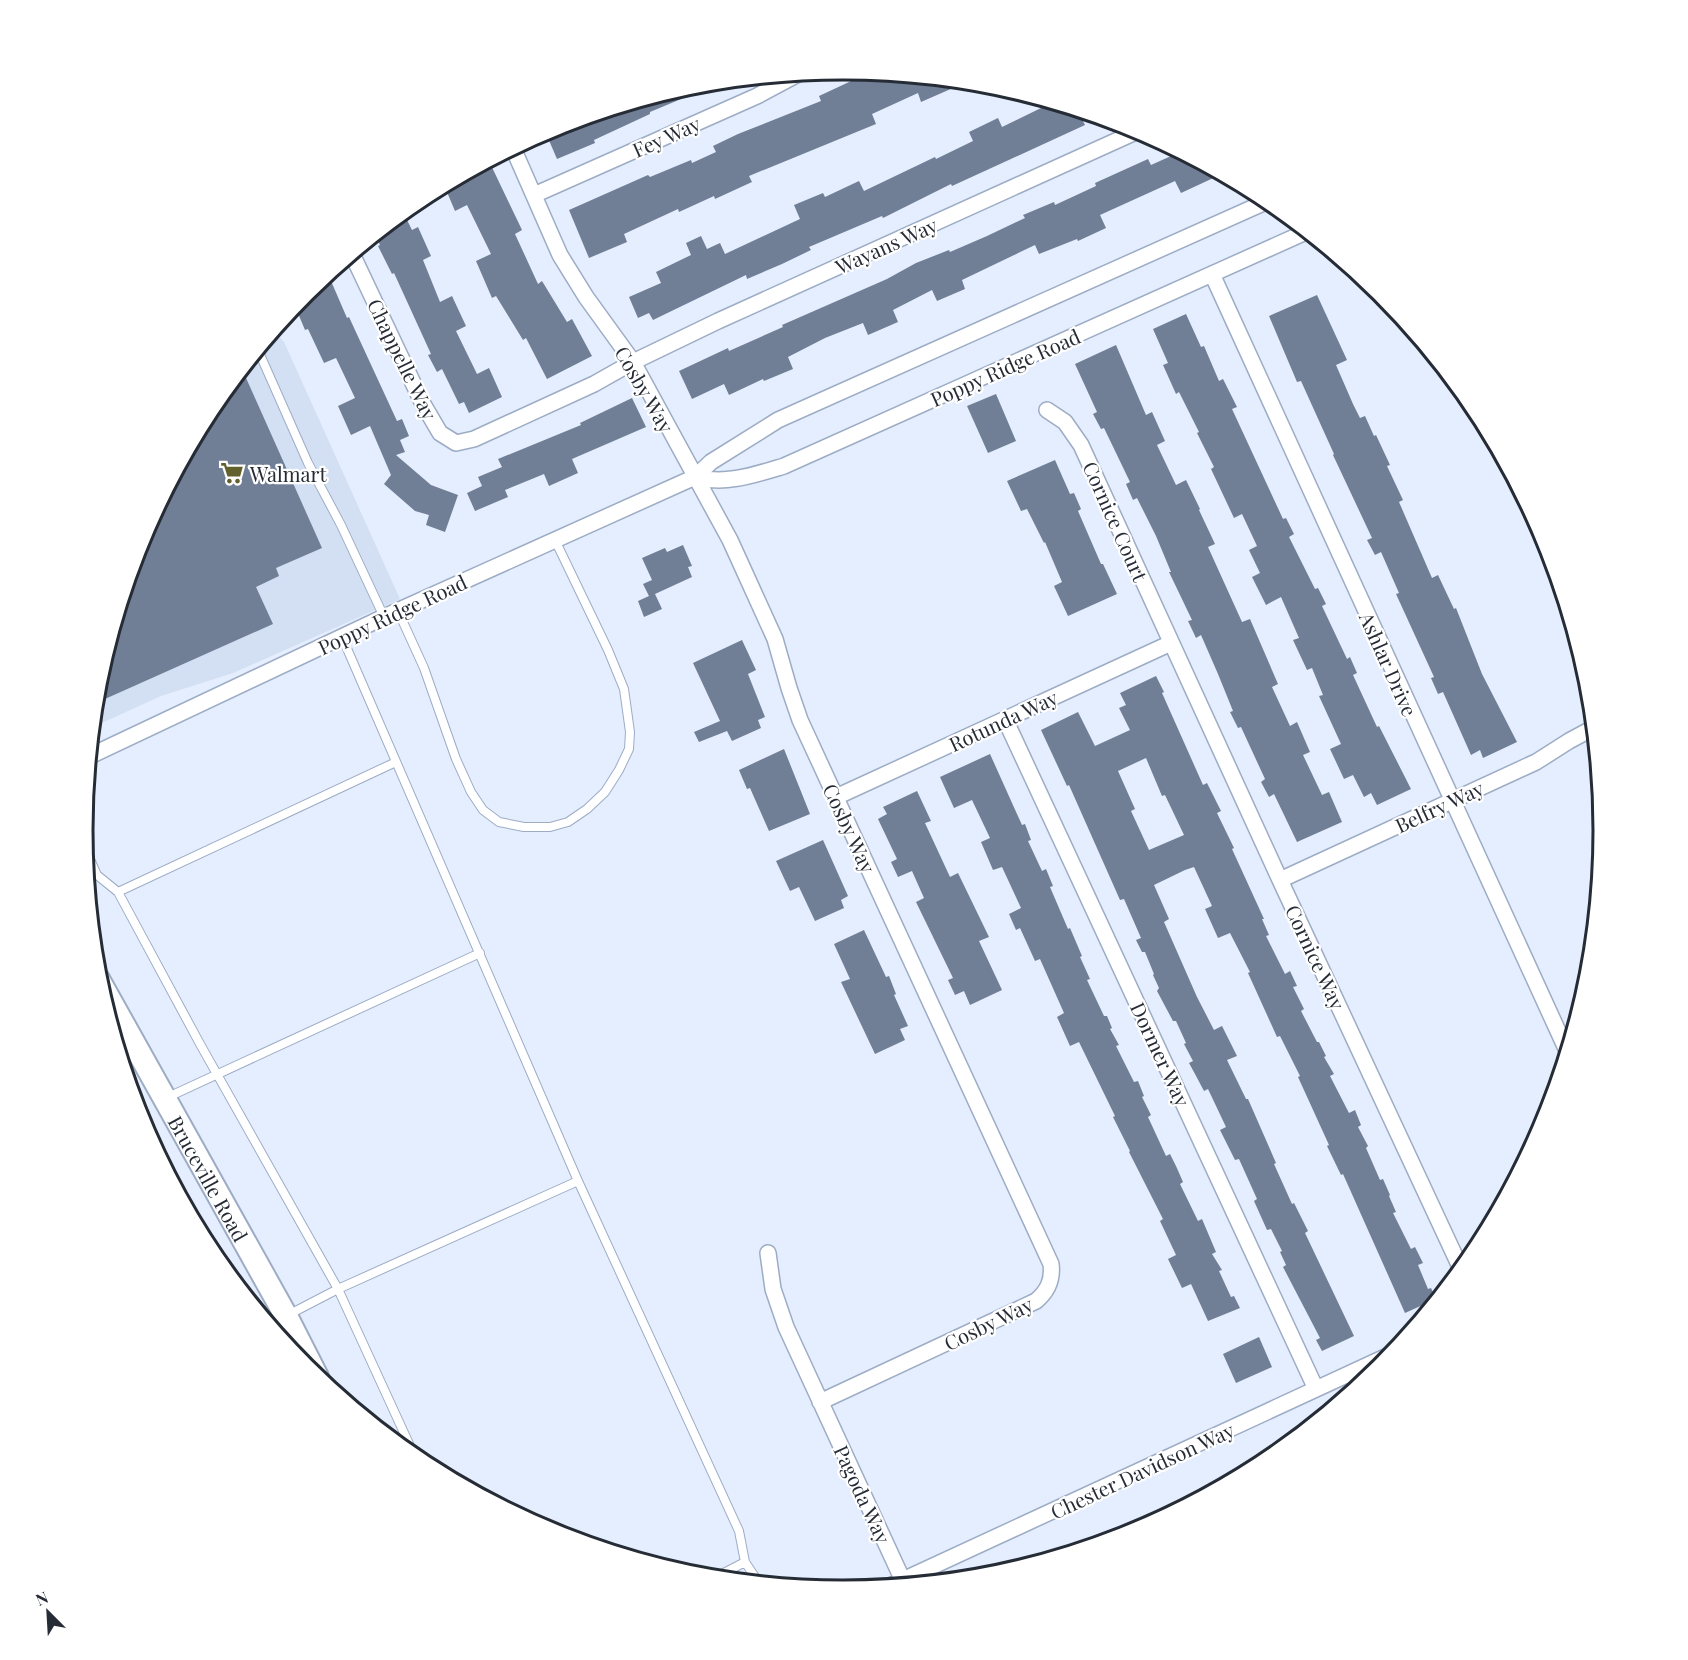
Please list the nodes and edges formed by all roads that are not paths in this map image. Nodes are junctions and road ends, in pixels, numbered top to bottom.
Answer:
1 (783, 82) edge
2 (1128, 136) edge
3 (516, 155) edge
4 (534, 195) junction
5 (1259, 205) edge
6 (1300, 234) edge
7 (355, 261) edge
8 (1212, 274) junction
9 (261, 358) edge
10 (633, 362) junction
11 (1047, 410) dead end
12 (695, 477) junction
13 (555, 540) junction
14 (391, 614) junction
15 (342, 637) junction
16 (1171, 642) junction
17 (1005, 719) junction
18 (1588, 732) edge
19 (98, 752) edge
20 (396, 762) junction
21 (836, 797) junction
22 (1451, 800) junction
23 (95, 870) edge
24 (1280, 880) junction
25 (118, 892) junction
26 (480, 953) junction
27 (116, 1011) edge
28 (1563, 1043) edge
29 (217, 1074) junction
30 (165, 1099) junction
31 (578, 1181) junction
32 (768, 1253) dead end
33 (1458, 1261) edge
34 (338, 1289) junction
35 (286, 1316) junction
36 (304, 1351) edge
37 (1373, 1363) edge
38 (1316, 1389) junction
39 (820, 1402) junction
40 (407, 1440) edge
41 (745, 1562) junction
42 (728, 1571) edge
43 (754, 1575) edge
44 (914, 1577) edge
45 (897, 1579) edge

1 - 4 street, Fey Way
2 - 10 street, Wayans Way
3 - 4 street, Cosby Way
4 - 10 street, Cosby Way
5 - 12 street, Poppy Ridge Road
6 - 8 street, Poppy Ridge Road
7 - 10 street, Chappelle Way
8 - 12 street, Poppy Ridge Road
8 - 22 street, Ashlar Drive
9 - 14 lane
10 - 12 street, Cosby Way
11 - 16 street, Cornice Court
12 - 13 street, Poppy Ridge Road
12 - 21 street, Cosby Way
13 - 14 street, Poppy Ridge Road
13 - 14 lane
14 - 15 street, Poppy Ridge Road
15 - 19 street, Poppy Ridge Road
15 - 20 lane
16 - 17 street, Rotunda Way
16 - 24 street, Cornice Way
17 - 21 street, Rotunda Way
17 - 38 street, Dormer Way
18 - 22 street, Belfry Way
20 - 25 lane
20 - 26 lane
21 - 39 street, Cosby Way
22 - 24 street, Belfry Way
22 - 28 street, Ashlar Drive
23 - 25 lane
24 - 33 street, Cornice Way
25 - 29 lane
26 - 29 lane
26 - 31 lane
27 - 30 main road, Bruceville Road
29 - 30 lane
29 - 34 lane
30 - 35 main road, Bruceville Road
31 - 34 lane
31 - 41 lane
32 - 39 street, Pagoda Way
34 - 35 lane
34 - 40 lane
35 - 36 main road, Bruceville Road
37 - 38 street, Chester Davidson Way
38 - 44 street, Chester Davidson Way
39 - 45 street, Pagoda Way
41 - 42 lane
41 - 43 lane

